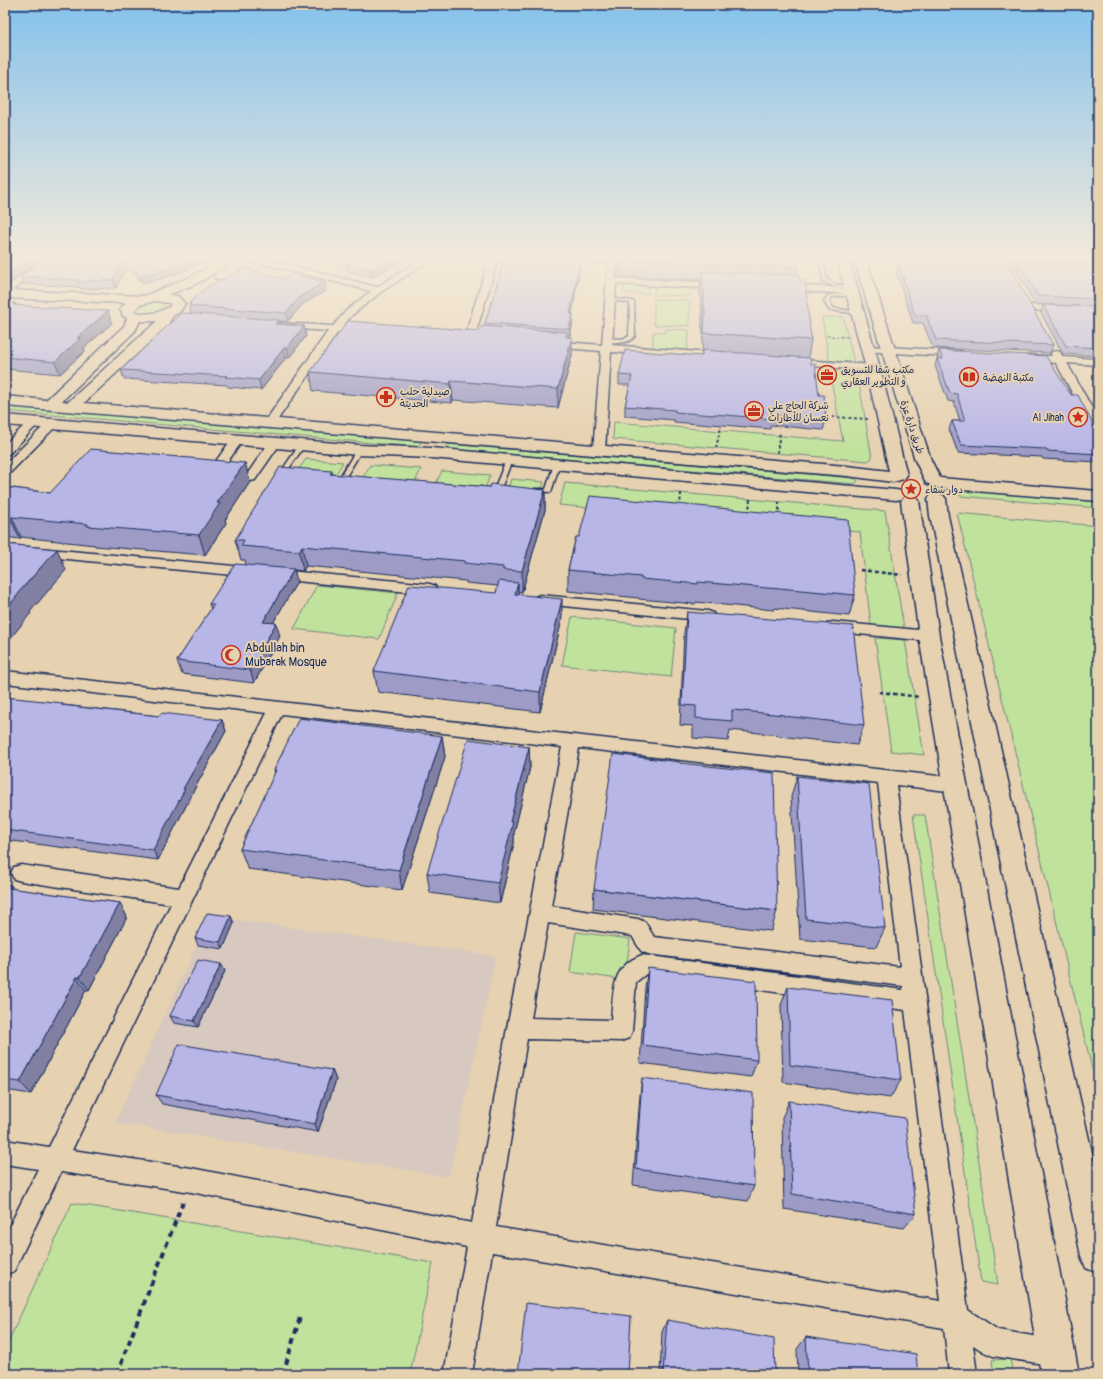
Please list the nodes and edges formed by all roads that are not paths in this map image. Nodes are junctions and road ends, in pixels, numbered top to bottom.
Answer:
1 (131, 323) edge
2 (156, 323) edge
3 (340, 323) edge
4 (474, 323) edge
5 (608, 323) edge
6 (632, 323) edge
7 (860, 323) edge
8 (880, 323) edge
9 (271, 324) edge
10 (335, 329) junction
11 (374, 332) edge
12 (469, 339) edge
13 (538, 343) edge
14 (866, 343) junction
15 (607, 344) junction
16 (1052, 347) edge
17 (888, 350) junction
18 (974, 355) edge
19 (732, 357) edge
20 (1020, 358) edge
21 (1059, 360) junction
22 (779, 361) edge
23 (1098, 362) edge
24 (873, 368) junction
25 (5, 401) edge
26 (50, 404) junction
27 (72, 406) junction
28 (1094, 416) edge
29 (5, 420) edge
30 (33, 423) junction
31 (270, 423) junction
32 (51, 425) junction
33 (1098, 429) edge
34 (438, 437) junction
35 (237, 440) junction
36 (274, 444) junction
37 (302, 445) junction
38 (5, 450) edge
39 (360, 450) junction
40 (599, 451) junction
41 (431, 453) junction
42 (509, 460) junction
43 (557, 464) junction
44 (5, 471) edge
45 (290, 475) edge
46 (896, 476) junction
47 (327, 478) edge
48 (513, 488) edge
49 (937, 489) junction
50 (527, 490) edge
51 (1098, 496) edge
52 (903, 498) junction
53 (1098, 510) edge
54 (5, 549) edge
55 (447, 591) edge
56 (526, 598) edge
57 (724, 617) edge
58 (819, 626) edge
59 (929, 636) junction
60 (5, 677) edge
61 (277, 708) junction
62 (572, 741) junction
63 (886, 777) junction
64 (956, 785) junction
65 (21, 873) dead end
66 (183, 897) junction
67 (540, 914) junction
68 (912, 978) junction
69 (915, 1001) junction
70 (518, 1028) junction
71 (5, 1152) edge
72 (55, 1160) junction
73 (480, 1237) junction
74 (1098, 1256) edge
75 (5, 1262) edge
76 (956, 1317) junction
77 (1058, 1364) edge
78 (458, 1374) edge
79 (963, 1374) edge

1 - 26 main road
2 - 27 main road
3 - 10 street
4 - 12 street
5 - 15 street
6 - 15 lane
7 - 14 main road
8 - 17 main road, طريق دارة عزة
9 - 10 street
10 - 11 street
10 - 31 street
13 - 15 street
14 - 17 street
14 - 24 main road
15 - 19 street
15 - 40 street
16 - 21 street
17 - 18 street
17 - 49 main road, طريق دارة عزة
20 - 21 street
21 - 23 street
21 - 28 street
22 - 24 street
24 - 46 main road
25 - 26 main road
26 - 27 main road
27 - 31 main road
28 - 33 street
29 - 30 main road
30 - 32 main road
30 - 38 street
31 - 34 main road
32 - 35 main road
32 - 44 street
34 - 40 main road
34 - 41 main road
35 - 36 main road
35 - 36 street
36 - 37 main road
37 - 39 main road
37 - 45 lane
39 - 41 main road
39 - 47 lane
40 - 46 main road
41 - 42 main road
42 - 43 main road
42 - 48 lane
43 - 50 lane
43 - 52 main road
46 - 49 main road
46 - 52 main road
49 - 51 main road
49 - 52 main road
49 - 53 main road
49 - 74 main road, طريق دارة عزة
52 - 59 main road
54 - 55 street
56 - 57 street
58 - 59 street
59 - 64 main road
60 - 61 street
61 - 62 street
61 - 66 street
62 - 63 street
62 - 67 street
63 - 64 street
63 - 68 street
64 - 77 main road
65 - 66 street
66 - 72 street
67 - 68 street
67 - 70 street
68 - 69 street
69 - 70 street
69 - 76 street
70 - 73 street
71 - 72 street
72 - 73 street
72 - 75 street
73 - 76 street
73 - 78 street
76 - 77 street
76 - 79 street

